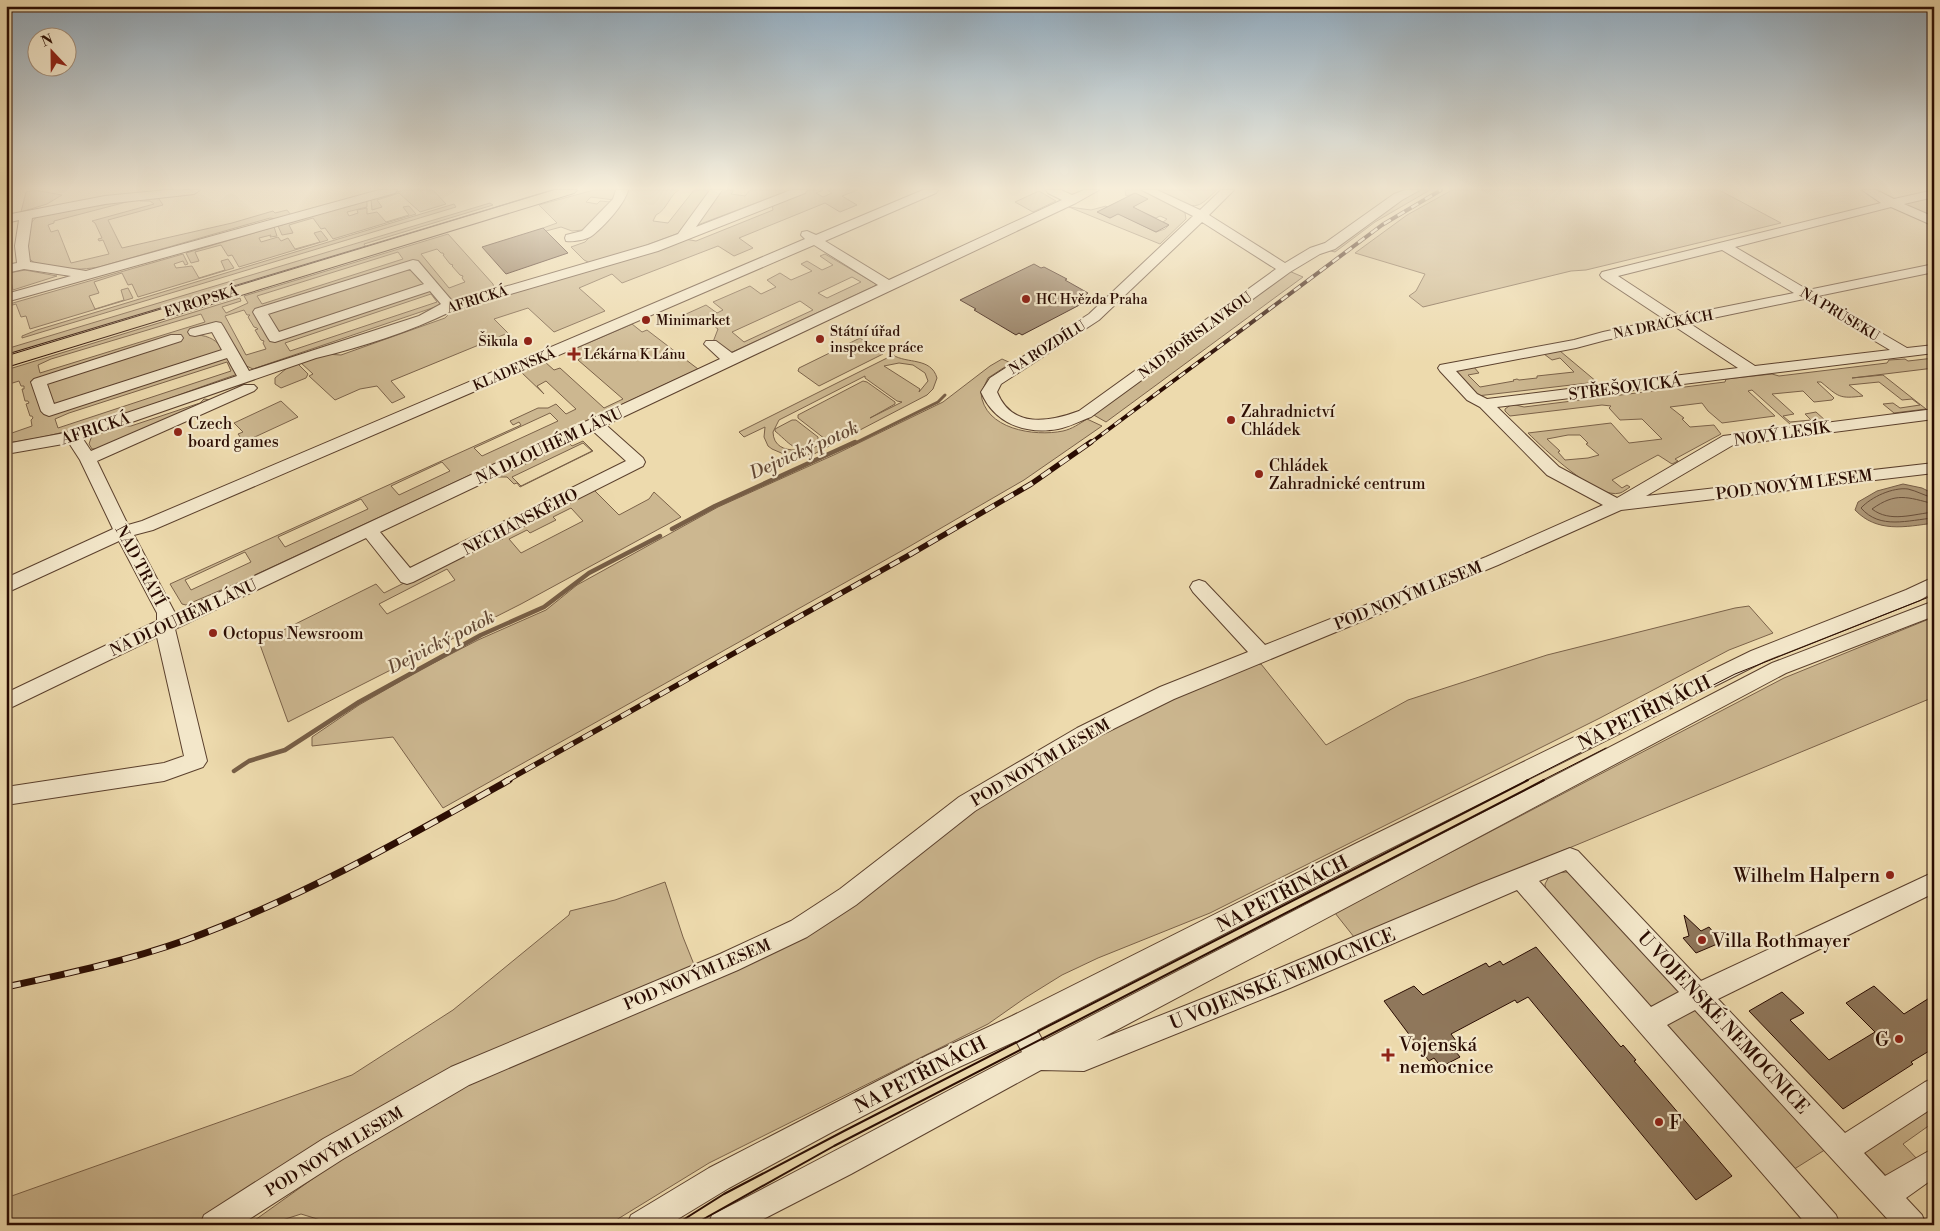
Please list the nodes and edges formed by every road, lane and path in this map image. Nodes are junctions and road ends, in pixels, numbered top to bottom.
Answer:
1 (18, 247) edge
2 (187, 247) edge
3 (337, 247) edge
4 (379, 247) edge
5 (650, 247) edge
6 (787, 247) edge
7 (828, 247) edge
8 (971, 247) edge
9 (1166, 247) edge
10 (1252, 247) edge
11 (1326, 247) edge
12 (1717, 247) edge
13 (1725, 247) edge
14 (24, 265) junction
15 (1934, 268) edge
16 (6, 269) edge
17 (1286, 269) junction
18 (92, 274) junction
19 (432, 286) junction
20 (889, 286) junction
21 (1807, 295) junction
22 (6, 298) edge
23 (448, 308) junction
24 (1678, 322) junction
25 (216, 326) joint
26 (196, 332) dead end
27 (176, 338) dead end
28 (711, 344) dead end
29 (6, 347) edge
30 (1934, 349) edge
31 (231, 352) junction
32 (1905, 353) junction
33 (731, 360) junction
34 (6, 361) edge
35 (266, 370) junction
36 (1752, 371) junction
37 (245, 377) junction
38 (1484, 404) junction
39 (1934, 414) edge
40 (1020, 422) joint
41 (595, 424) junction
42 (73, 437) junction
43 (6, 449) edge
44 (88, 459) junction
45 (1934, 468) edge
46 (1618, 505) junction
47 (369, 530) junction
48 (123, 532) junction
49 (1934, 584) edge
50 (6, 586) edge
51 (1199, 587) dead end
52 (1934, 608) edge
53 (166, 625) junction
54 (1262, 654) junction
55 (6, 702) edge
56 (6, 796) edge
57 (1521, 878) junction
58 (1934, 882) edge
59 (1699, 996) junction
60 (1648, 1022) junction
61 (1021, 1025) junction
62 (1038, 1058) junction
63 (1934, 1091) edge
64 (1844, 1150) junction
65 (1934, 1162) edge
66 (1880, 1191) junction
67 (214, 1225) edge
68 (641, 1225) edge
69 (722, 1225) edge
70 (1826, 1225) edge
71 (1912, 1225) edge

1 - 14 street
2 - 18 street
3 - 29 main road, EVROPSKÁ
4 - 34 main road, EVROPSKÁ
5 - 23 street, AFRICKÁ
6 - 48 street, KLADENSKÁ
7 - 20 street
8 - 20 street, NA DLOUHÉM LÁNU
9 - 40 street, NA ROZDÍLU
10 - 17 street
11 - 17 street, NAD BOŘISLAVKOU
12 - 24 street
13 - 21 street, NA PRŮSEKU
14 - 16 street
14 - 18 street
15 - 21 street, NA DRAČKÁCH
17 - 40 street, NAD BOŘISLAVKOU
18 - 22 street
19 - 19 street
19 - 23 street
20 - 33 street, NA DLOUHÉM LÁNU
21 - 24 street, NA DRAČKÁCH
21 - 32 street, NA PRŮSEKU
23 - 35 street, AFRICKÁ
24 - 36 street
24 - 38 street, NA DRAČKÁCH
25 - 26 street
25 - 31 street
27 - 31 street
28 - 33 street
30 - 32 street, STŘEŠOVICKÁ
31 - 37 street
32 - 36 street, STŘEŠOVICKÁ
33 - 41 street, NA DLOUHÉM LÁNU
35 - 37 street, AFRICKÁ
35 - 44 street, AFRICKÁ
36 - 38 street, STŘEŠOVICKÁ
37 - 42 street, AFRICKÁ
38 - 46 street
39 - 46 street, NOVÝ LESÍK
41 - 47 street, NA DLOUHÉM LÁNU
41 - 47 street, NECHANSKÉHO
42 - 43 street, AFRICKÁ
42 - 44 street, NAD TRATÍ
44 - 48 street, NAD TRATÍ
45 - 46 street, POD NOVÝM LESEM
46 - 54 street, POD NOVÝM LESEM
47 - 53 street, NA DLOUHÉM LÁNU
48 - 50 street, KLADENSKÁ
48 - 53 street, NAD TRATÍ
49 - 61 street, NA PETŘINÁCH
51 - 54 street
52 - 62 street, NA PETŘINÁCH
53 - 55 street, NA DLOUHÉM LÁNU
53 - 56 street, NAD TRATÍ
54 - 67 street, POD NOVÝM LESEM
57 - 59 street, U VOJENSKÉ NEMOCNICE
57 - 60 street
57 - 62 street, U VOJENSKÉ NEMOCNICE
58 - 59 street, U VOJENSKÉ NEMOCNICE
59 - 60 street, U VOJENSKÉ NEMOCNICE
59 - 64 street, U VOJENSKÉ NEMOCNICE
60 - 70 street
61 - 62 street
61 - 68 street, NA PETŘINÁCH
62 - 69 street, NA PETŘINÁCH
63 - 64 street
64 - 66 street, U VOJENSKÉ NEMOCNICE
65 - 66 street
66 - 71 street, U VOJENSKÉ NEMOCNICE

